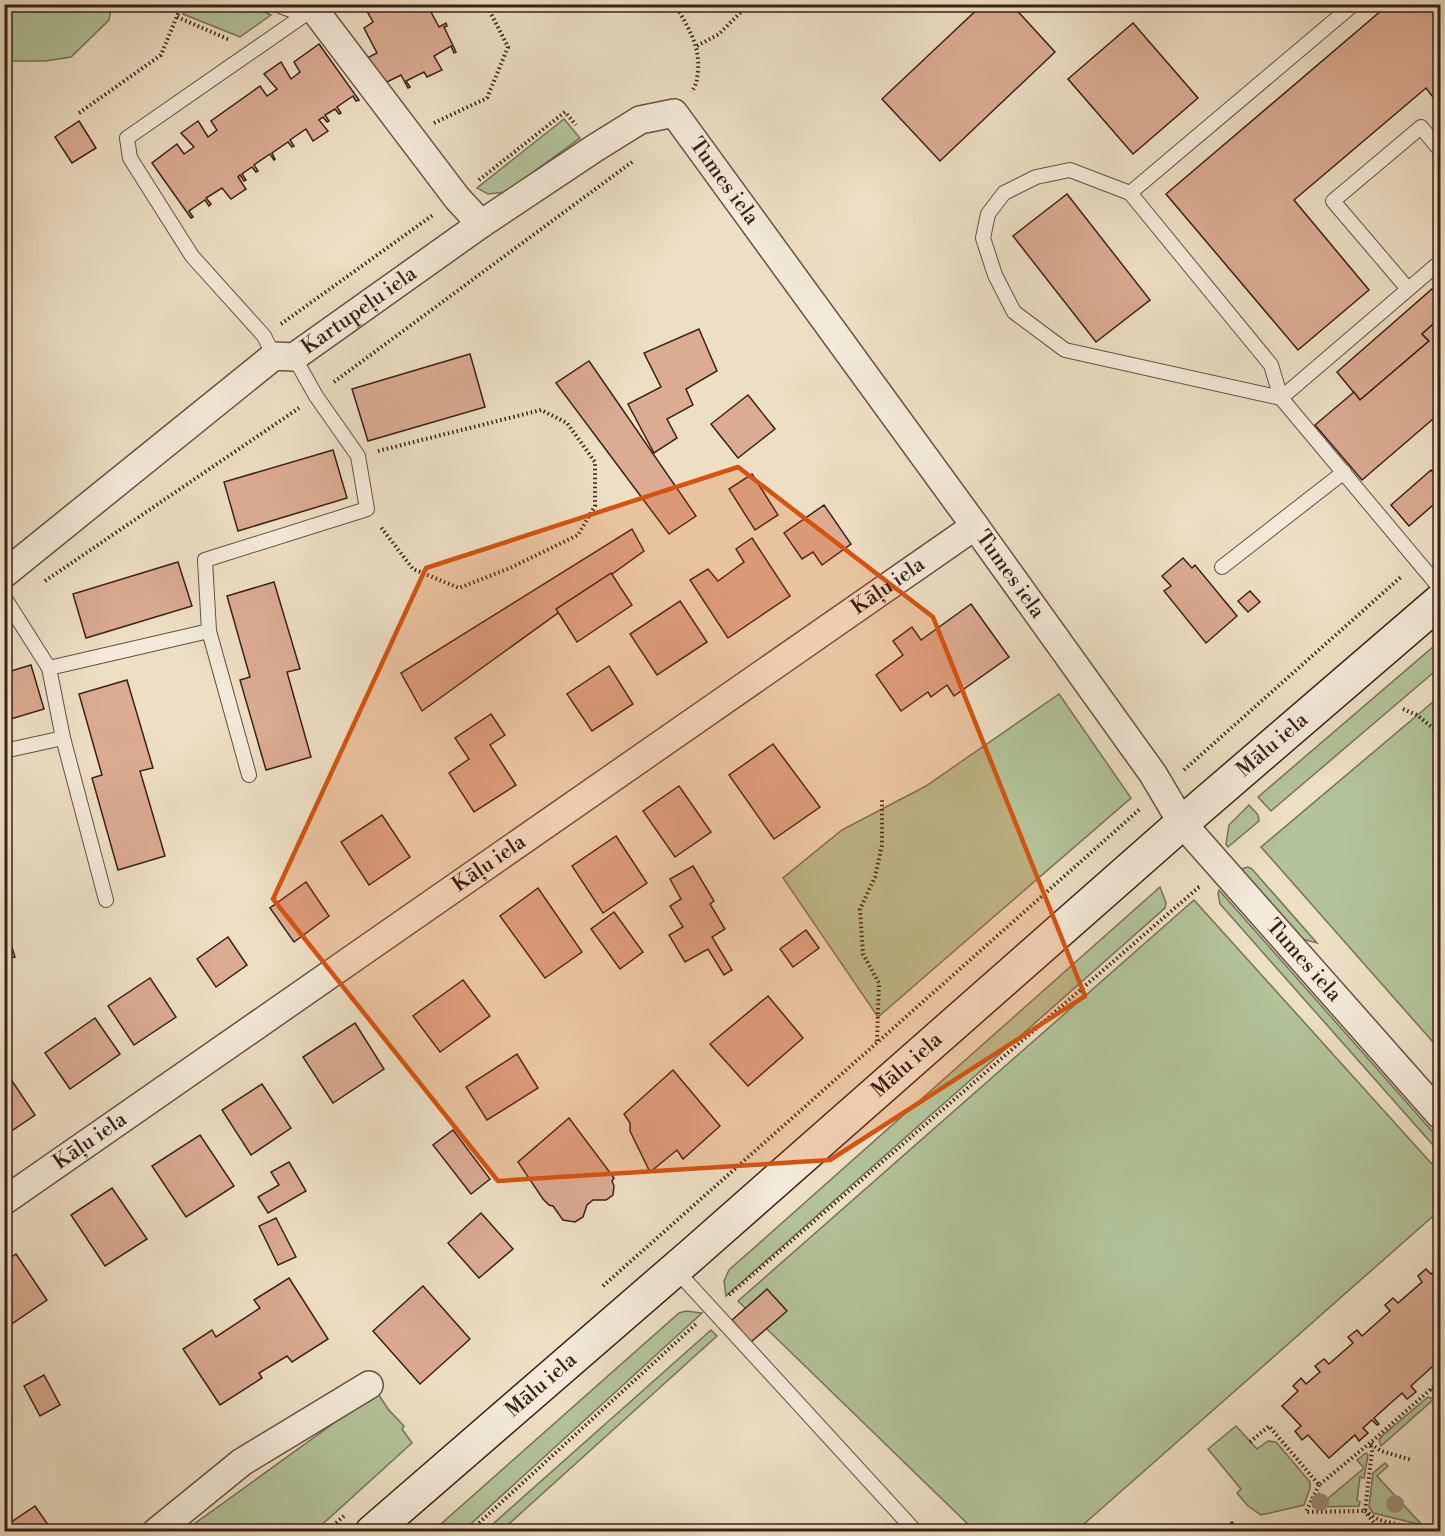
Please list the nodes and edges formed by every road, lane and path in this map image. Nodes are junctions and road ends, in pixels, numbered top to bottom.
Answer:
1 (182, 4) edge
2 (275, 4) edge
3 (486, 4) edge
4 (675, 4) edge
5 (749, 4) edge
6 (1354, 4) edge
7 (309, 10) edge
8 (177, 17) junction
9 (230, 40) dead end
10 (697, 46) junction
11 (78, 113) dead end
12 (674, 113) junction
13 (433, 123) dead end
14 (595, 148) junction
15 (1440, 150) edge
16 (639, 156) dead end
17 (478, 180) dead end
18 (1130, 193) junction
19 (481, 224) junction
20 (1440, 262) edge
21 (1408, 289) junction
22 (284, 356) junction
23 (316, 396) junction
24 (1281, 398) junction
25 (358, 456) junction
26 (1344, 472) junction
27 (367, 509) junction
28 (975, 526) junction
29 (1418, 562) junction
30 (1222, 567) dead end
31 (4, 574) edge
32 (1440, 588) edge
33 (7, 601) edge
34 (1440, 601) edge
35 (209, 631) junction
36 (50, 668) junction
37 (1403, 709) dead end
38 (1440, 734) edge
39 (63, 738) junction
40 (4, 751) edge
41 (249, 775) dead end
42 (1163, 788) junction
43 (882, 799) dead end
44 (1138, 801) dead end
45 (1182, 823) junction
46 (1206, 886) dead end
47 (106, 900) dead end
48 (877, 1041) junction
49 (1440, 1115) edge
50 (4, 1201) edge
51 (675, 1269) junction
52 (596, 1292) dead end
53 (712, 1309) junction
54 (1440, 1381) edge
55 (369, 1385) dead end
56 (1431, 1389) junction
57 (1440, 1402) edge
58 (1250, 1442) dead end
59 (1370, 1443) junction
60 (1412, 1460) dead end
61 (1319, 1485) junction
62 (1365, 1511) junction
63 (362, 1520) edge
64 (1427, 1531) edge
65 (156, 1532) edge
66 (326, 1532) edge
67 (469, 1532) edge
68 (916, 1532) edge
69 (1382, 1532) edge

1 - 8 path
2 - 7 lane
3 - 13 path
4 - 10 path
5 - 10 path
6 - 18 lane
7 - 19 street
7 - 22 lane
8 - 9 path
8 - 11 path
10 - 12 path
12 - 14 street, Kartupeļu iela
12 - 28 street, Tumes iela
14 - 17 path
14 - 19 street, Kartupeļu iela
15 - 21 lane
16 - 23 path
18 - 24 lane
18 - 24 lane
19 - 22 street, Kartupeļu iela
20 - 21 lane
21 - 24 lane
22 - 23 lane
22 - 31 street, Kartupeļu iela
23 - 25 lane
23 - 33 path
24 - 26 lane
25 - 27 lane
25 - 27 path
26 - 29 lane
26 - 30 lane
27 - 35 lane
28 - 42 street, Tumes iela
28 - 50 street, Kāļu iela
29 - 32 lane
29 - 42 path
33 - 36 lane
34 - 45 street, Mālu iela
35 - 36 lane
35 - 41 lane
36 - 39 lane
37 - 38 path
39 - 40 lane
39 - 47 lane
42 - 45 street, Tumes iela
43 - 48 path
44 - 48 path
45 - 49 street, Tumes iela
45 - 51 street, Mālu iela
46 - 53 path
48 - 52 path
51 - 53 lane
51 - 63 street, Mālu iela
53 - 67 path
53 - 68 lane
54 - 56 path
55 - 65 street
56 - 57 path
56 - 59 path
58 - 61 path
59 - 60 path
59 - 61 path
59 - 62 path
61 - 62 path
62 - 64 path
62 - 69 path
63 - 66 path

